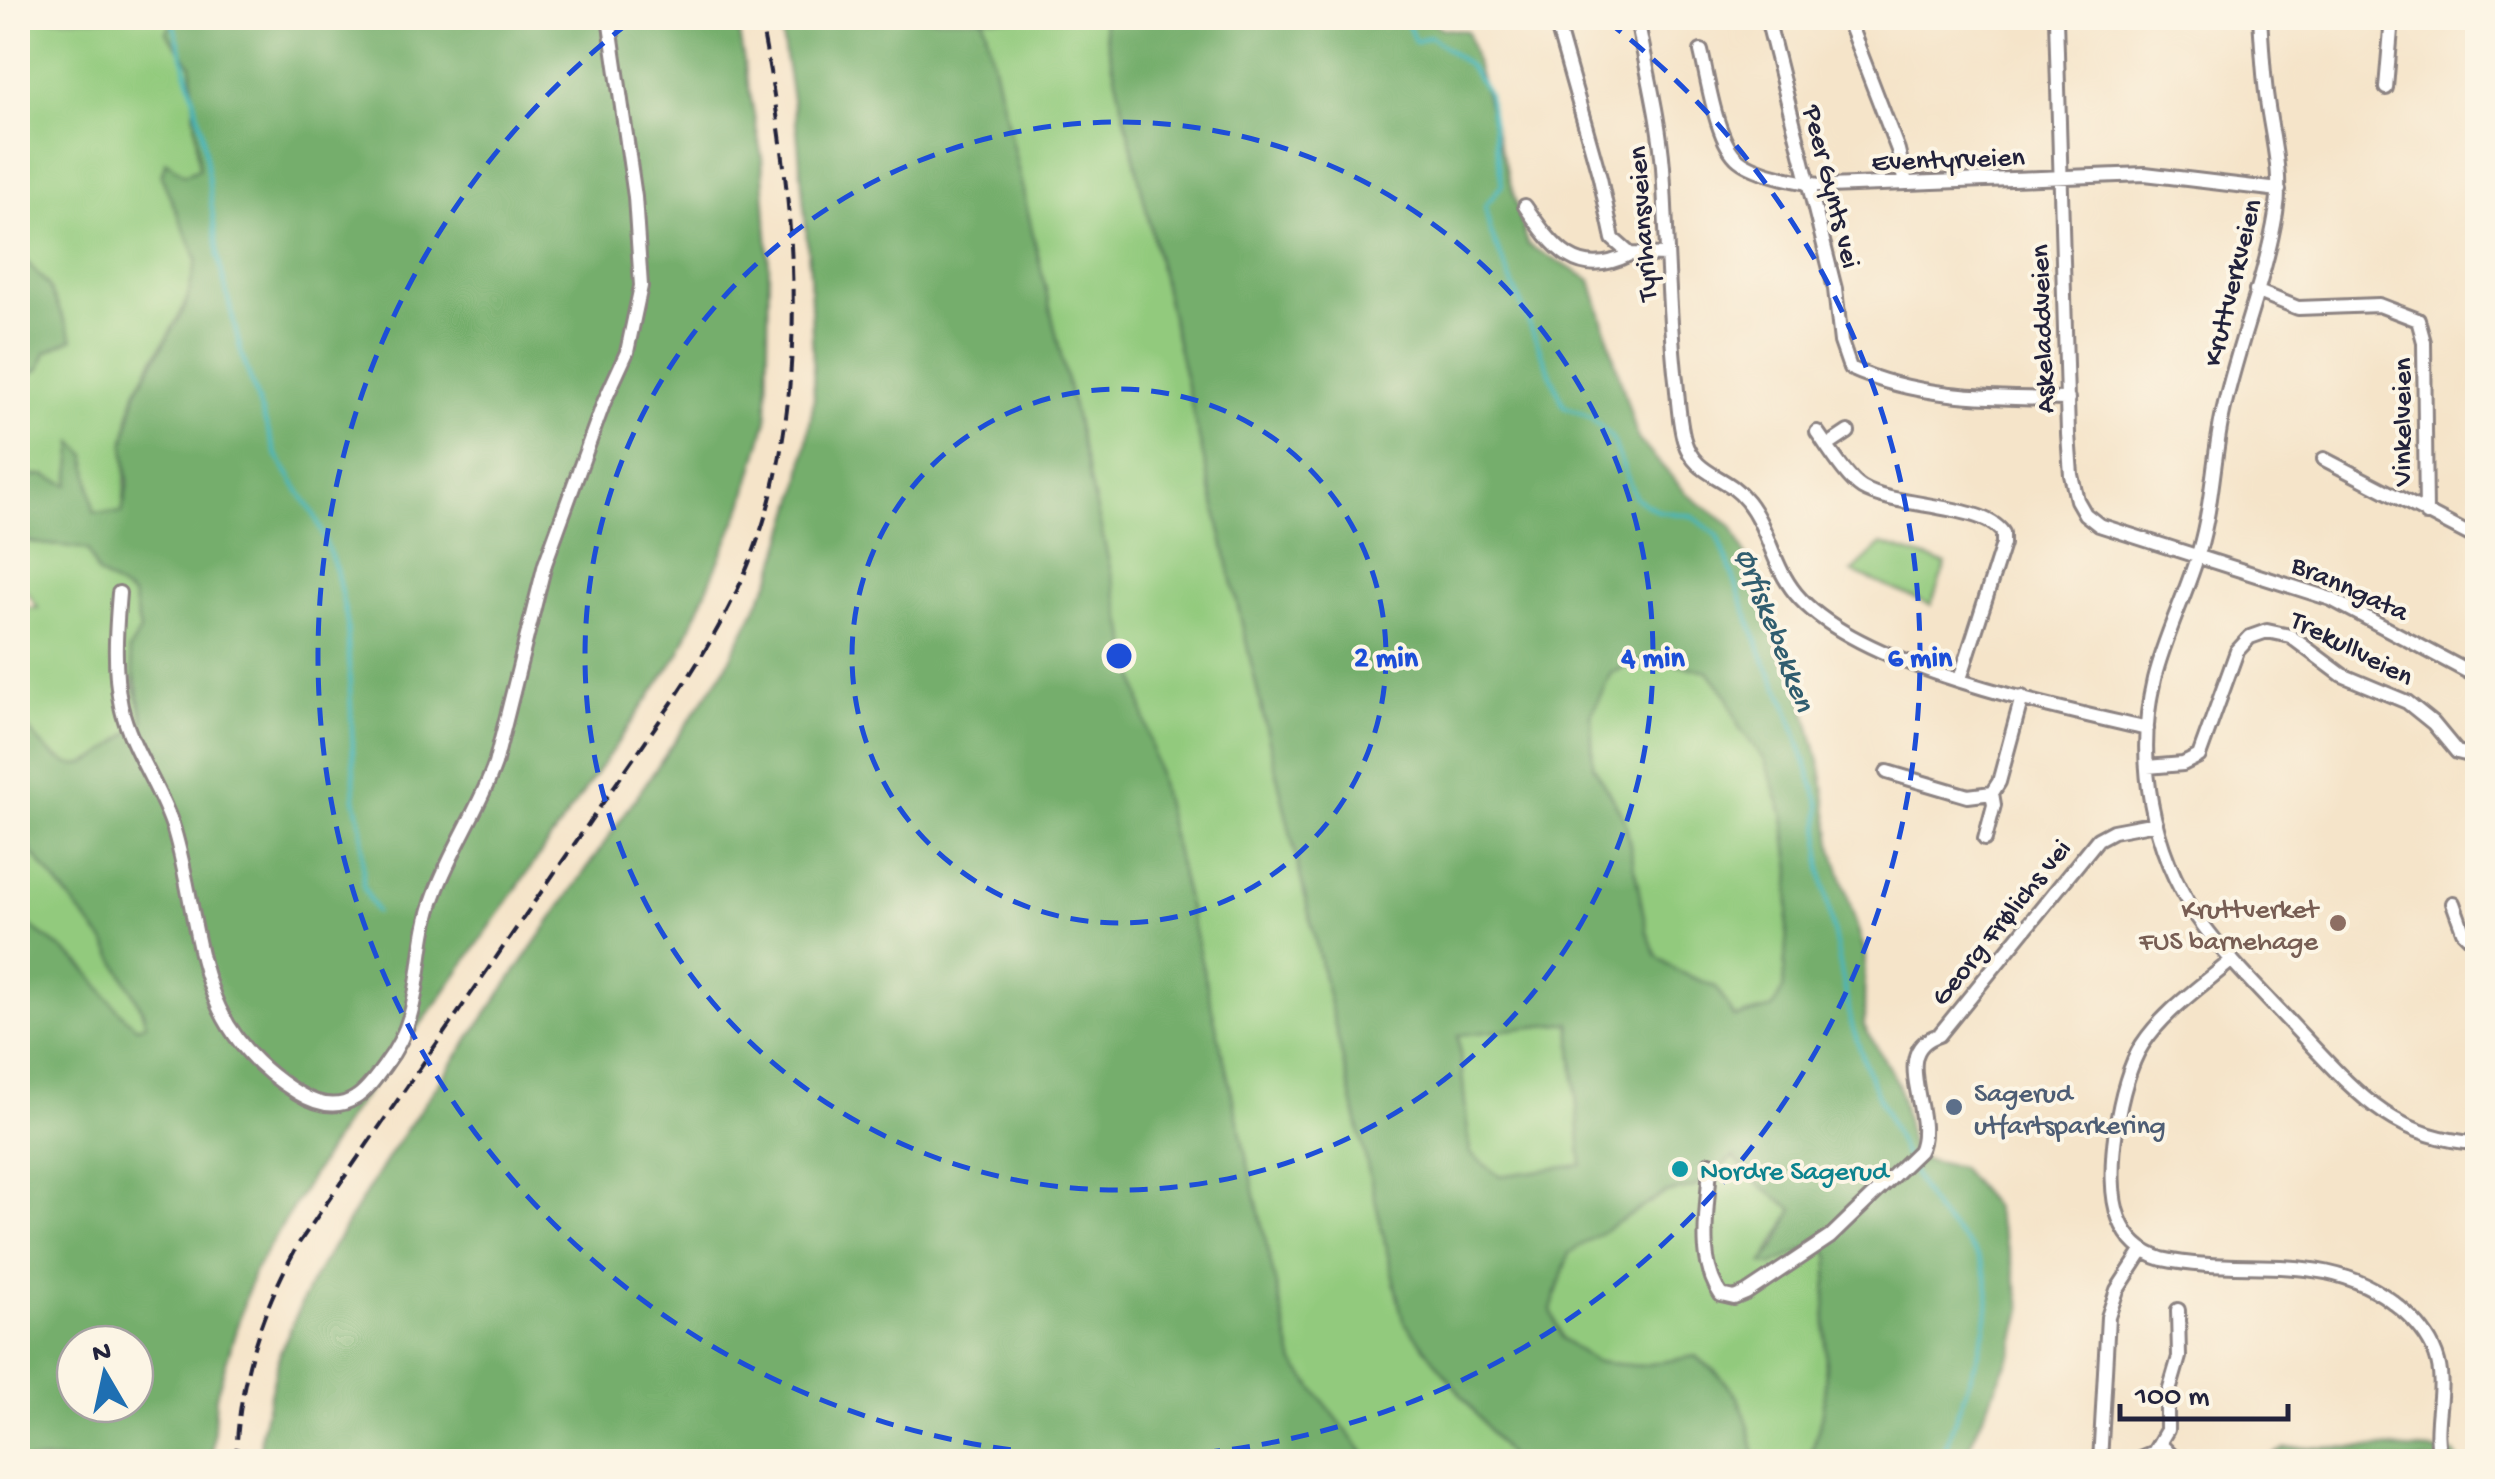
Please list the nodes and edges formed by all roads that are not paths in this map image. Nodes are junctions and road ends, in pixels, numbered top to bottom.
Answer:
1 (609, 18) edge
2 (1555, 18) edge
3 (1637, 18) edge
4 (1766, 18) edge
5 (1847, 18) edge
6 (2056, 18) edge
7 (2260, 18) edge
8 (2392, 18) edge
9 (1701, 51) dead end
10 (2386, 88) dead end
11 (2061, 178) junction
12 (1806, 183) junction
13 (1906, 183) junction
14 (2278, 190) junction
15 (1526, 206) dead end
16 (1630, 254) junction
17 (1666, 255) junction
18 (2256, 291) junction
19 (2068, 399) junction
20 (1817, 432) dead end
21 (1848, 432) dead end
22 (1827, 446) junction
23 (2324, 458) dead end
24 (2426, 514) junction
25 (2478, 539) edge
26 (2198, 556) junction
27 (120, 592) dead end
28 (2478, 677) edge
29 (1960, 679) junction
30 (2022, 696) junction
31 (2146, 729) junction
32 (2478, 758) edge
33 (2146, 767) junction
34 (1886, 772) dead end
35 (1992, 793) junction
36 (2156, 823) junction
37 (1985, 839) dead end
38 (2453, 903) dead end
39 (2478, 946) edge
40 (2232, 960) junction
41 (2478, 1143) edge
42 (1710, 1163) dead end
43 (2143, 1250) junction
44 (2178, 1310) dead end
45 (2160, 1445) junction
46 (2105, 1461) edge
47 (2130, 1462) edge
48 (2178, 1462) edge
49 (2442, 1462) edge

1 - 27 street
2 - 16 street
3 - 17 street, Tyrihansveien
4 - 12 street, Peer Gynts vei
5 - 13 street
6 - 11 street, Askeladdveien
7 - 14 street, Kruttverkveien
8 - 10 street
9 - 12 street, Eventyrveien
11 - 13 street, Eventyrveien
11 - 14 street, Eventyrveien
11 - 19 street, Askeladdveien
12 - 13 street, Eventyrveien
12 - 19 street, Peer Gynts vei
14 - 18 street, Kruttverkveien
15 - 16 street
16 - 17 street
17 - 29 street, Tyrihansveien
18 - 24 street, Vinkelveien
18 - 26 street, Kruttverkveien
19 - 26 street, Askeladdveien
20 - 22 street
21 - 22 street
22 - 29 street
23 - 24 street
24 - 25 street
26 - 28 street, Branngata
26 - 31 street, Kruttverkveien
29 - 30 street
30 - 31 street
30 - 35 street
31 - 33 street, Kruttverkveien
32 - 33 street, Trekullveien
33 - 36 street, Kruttverkveien
34 - 35 street
35 - 37 street
36 - 40 street, Kruttverkveien
36 - 42 street, Georg Frølichs vei
38 - 39 street
40 - 41 street, Kruttverkveien
40 - 43 street
43 - 46 street
43 - 49 street
44 - 45 street
45 - 47 street
45 - 48 street

